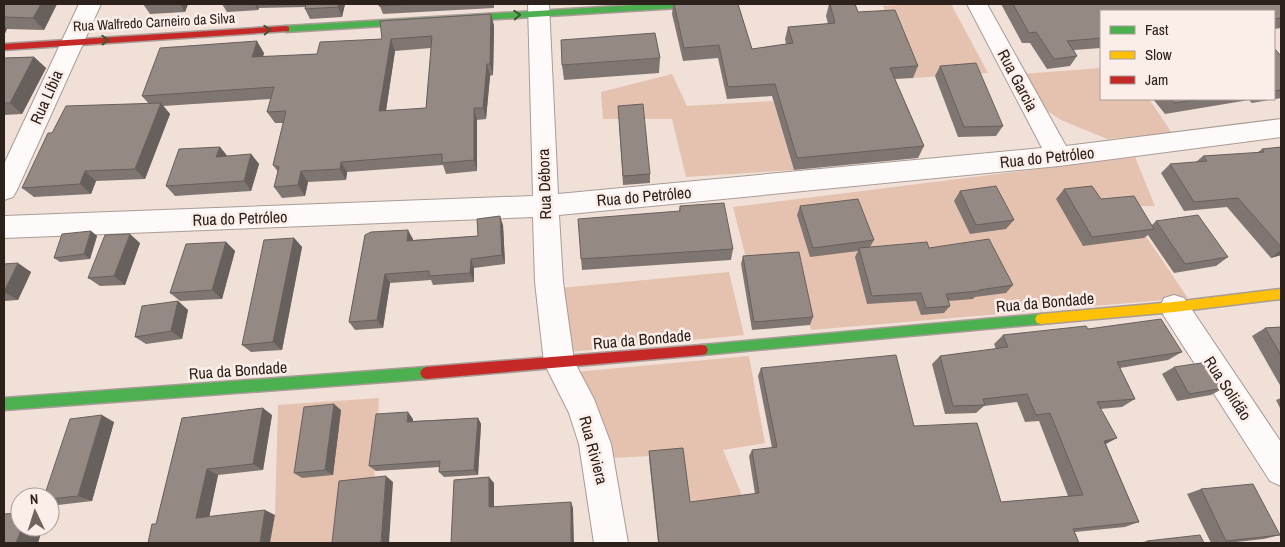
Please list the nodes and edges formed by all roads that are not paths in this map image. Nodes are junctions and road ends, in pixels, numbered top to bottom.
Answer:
1 (90, 4) edge
2 (695, 4) edge
3 (977, 4) edge
4 (538, 9) edge
5 (71, 42) junction
6 (4, 46) edge
7 (1281, 128) edge
8 (1059, 156) junction
9 (4, 190) edge
10 (545, 206) junction
11 (4, 227) edge
12 (1281, 294) edge
13 (1174, 307) junction
14 (559, 363) junction
15 (4, 404) edge
16 (1281, 470) edge
17 (611, 543) edge

1 - 5 street, Rua Líbia
2 - 4 street, Rua Walfredo Carneiro da Silva
3 - 8 street, Rua Garcia
5 -> 4 street, Rua Walfredo Carneiro da Silva
4 - 10 street, Rua Débora
5 - 6 street, Rua Walfredo Carneiro da Silva
5 - 9 street, Rua Líbia
7 - 8 street, Rua do Petróleo
8 - 10 street, Rua do Petróleo
10 - 11 street, Rua do Petróleo
10 - 14 street, Rua Débora
12 - 13 street, Rua da Bondade
13 - 14 street, Rua da Bondade
13 - 16 street, Rua Solidão
14 - 15 street, Rua da Bondade
14 - 17 street, Rua Riviera

